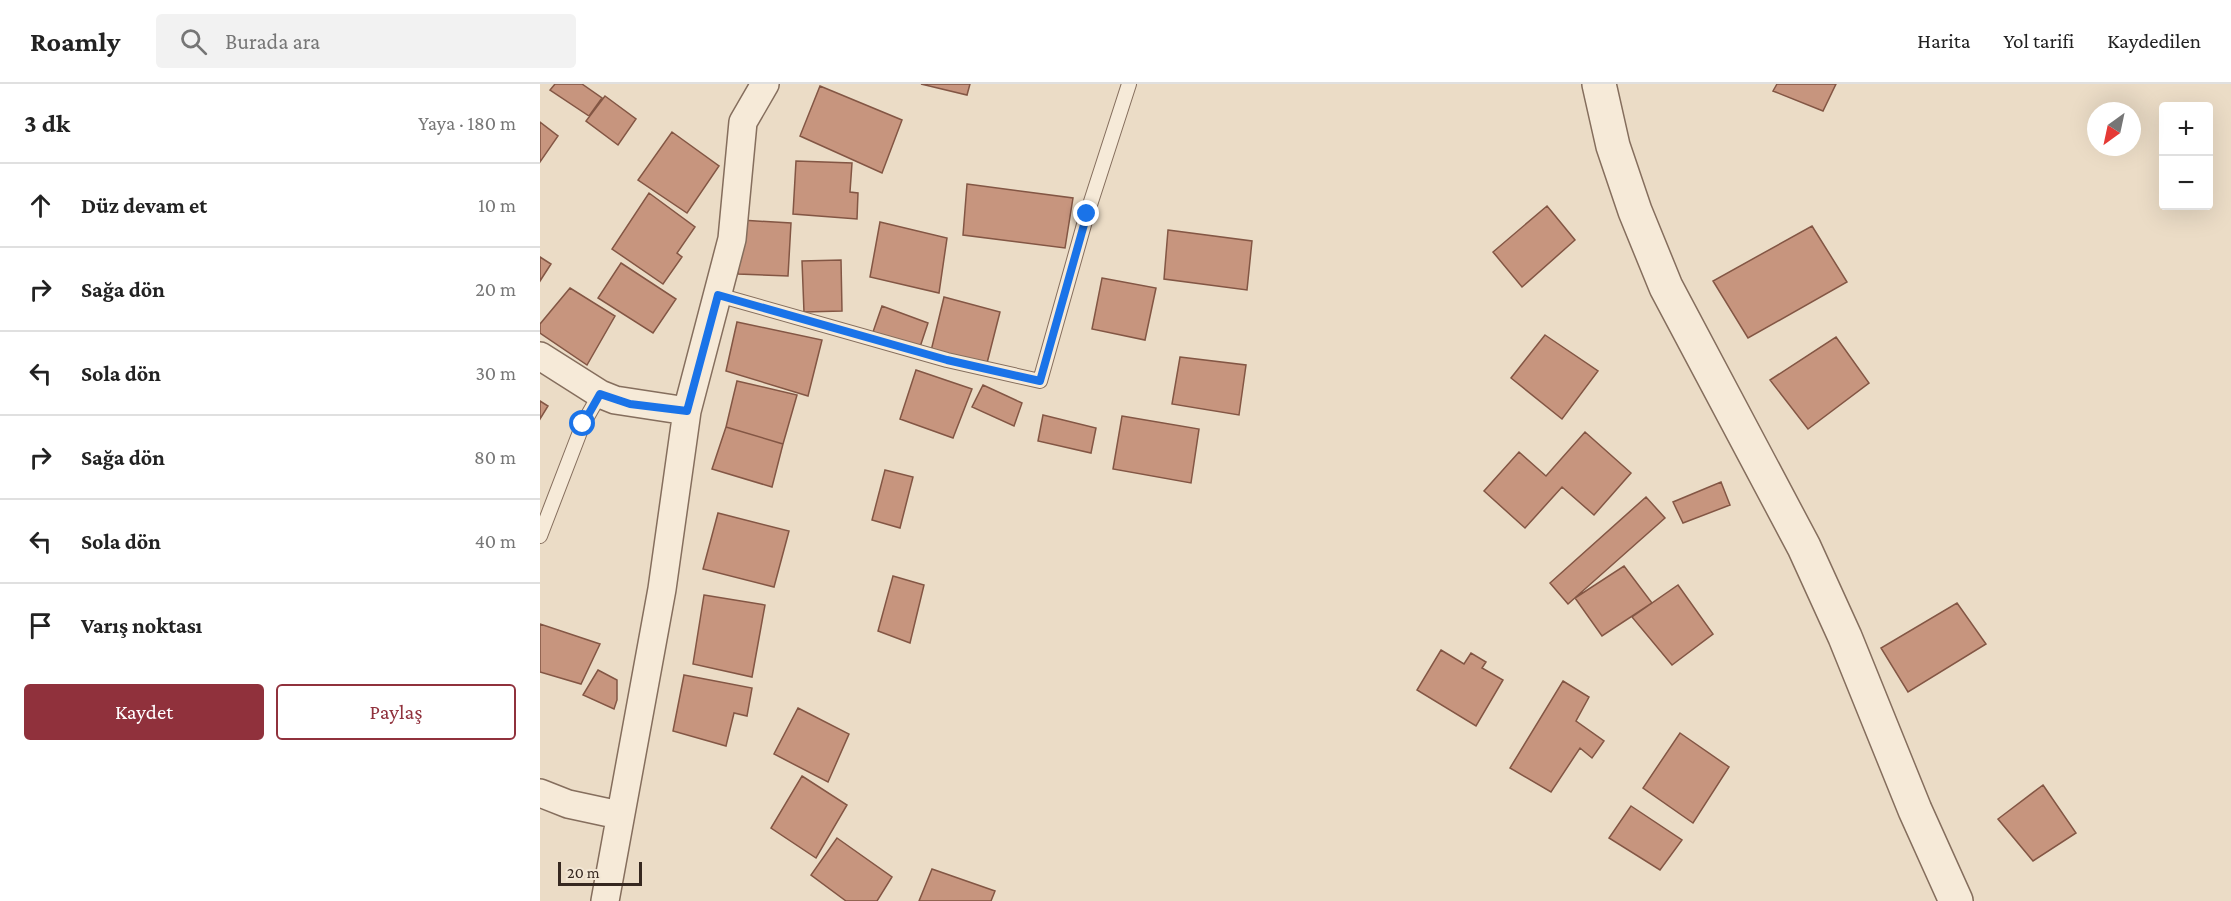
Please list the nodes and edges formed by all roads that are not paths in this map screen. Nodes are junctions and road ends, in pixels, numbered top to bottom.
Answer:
1 (765, 84) edge
2 (1129, 84) edge
3 (1599, 84) edge
4 (718, 295) junction
5 (540, 356) edge
6 (600, 394) junction
7 (687, 411) junction
8 (540, 536) edge
9 (540, 793) edge
10 (619, 815) junction
11 (604, 901) edge
12 (1956, 901) edge

1 - 4 street
2 - 4 lane
3 - 12 street
4 - 7 street
5 - 6 street
6 - 7 street
6 - 8 lane
7 - 10 street
9 - 10 street
10 - 11 street

